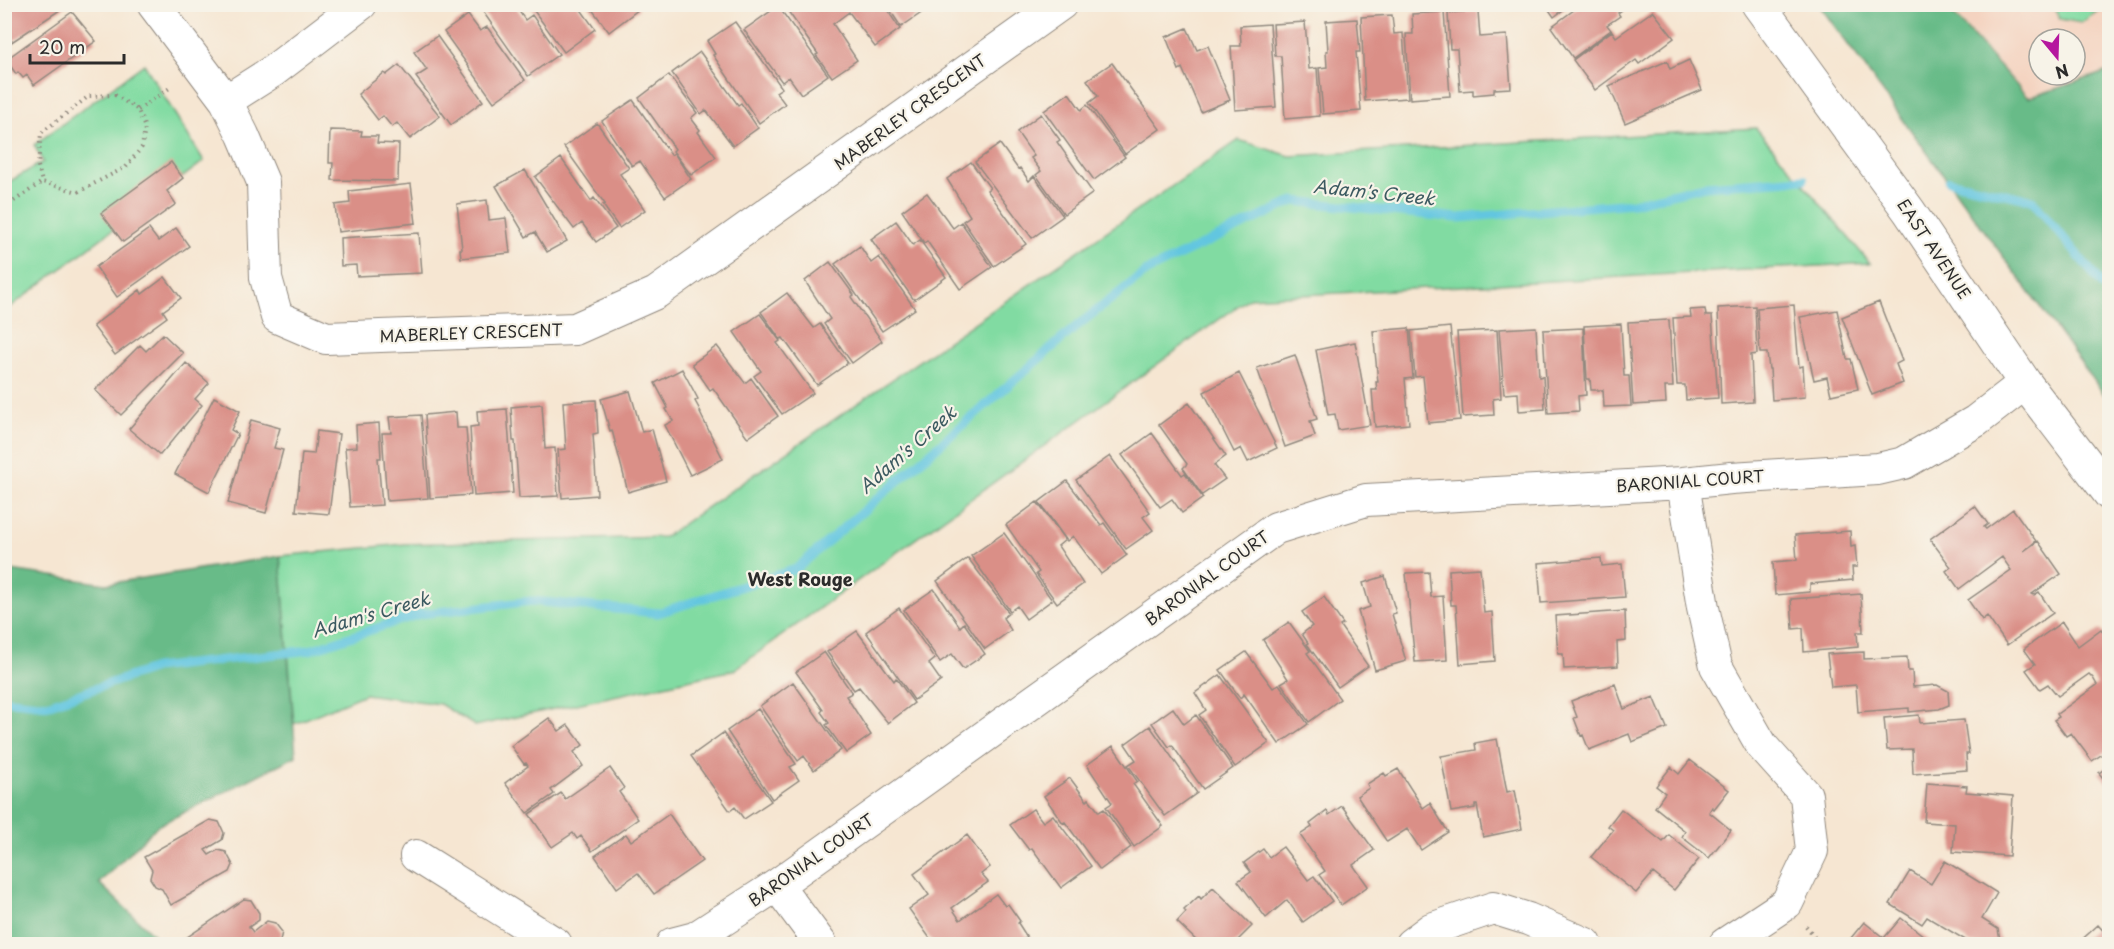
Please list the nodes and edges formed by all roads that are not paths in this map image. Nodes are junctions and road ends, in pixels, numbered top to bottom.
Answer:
1 (153, 4) edge
2 (361, 4) edge
3 (1061, 4) edge
4 (1758, 4) edge
5 (226, 101) junction
6 (2025, 382) junction
7 (1683, 483) junction
8 (2109, 494) edge
9 (416, 856) dead end
10 (777, 885) junction
11 (556, 945) edge
12 (672, 945) edge
13 (820, 945) edge
14 (1411, 945) edge
15 (1586, 945) edge
16 (1725, 945) edge

1 - 5 street, MABERLEY CRESCENT
2 - 5 street
3 - 5 street, MABERLEY CRESCENT
4 - 6 street, EAST AVENUE
6 - 7 street, BARONIAL COURT
6 - 8 street, EAST AVENUE
7 - 10 street, BARONIAL COURT
7 - 16 street
9 - 11 street
10 - 12 street, BARONIAL COURT
10 - 13 street
14 - 15 street

